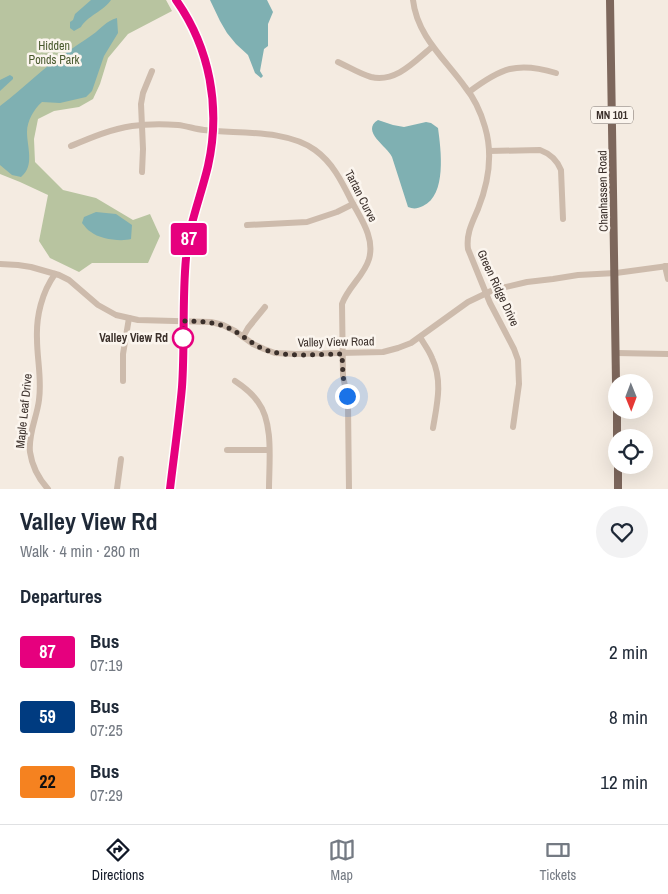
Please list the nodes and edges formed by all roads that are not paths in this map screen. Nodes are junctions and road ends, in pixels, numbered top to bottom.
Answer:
1 (176, 0) edge
2 (413, 0) edge
3 (610, 0) edge
4 (432, 47) junction
5 (338, 62) dead end
6 (152, 72) dead end
7 (556, 73) dead end
8 (469, 92) junction
9 (142, 125) junction
10 (213, 130) junction
11 (70, 146) dead end
12 (489, 151) junction
13 (142, 172) dead end
14 (353, 204) junction
15 (563, 219) dead end
16 (247, 225) dead end
17 (0, 264) edge
18 (666, 266) edge
19 (616, 273) junction
20 (55, 274) junction
21 (668, 279) edge
22 (486, 294) junction
23 (265, 307) dead end
24 (129, 318) junction
25 (184, 321) junction
26 (243, 337) junction
27 (420, 337) junction
28 (616, 353) junction
29 (342, 354) junction
30 (668, 354) edge
31 (616, 374) edge
32 (123, 381) dead end
33 (235, 381) dead end
34 (433, 428) dead end
35 (513, 428) dead end
36 (226, 450) dead end
37 (269, 450) junction
38 (121, 459) dead end
39 (618, 474) edge
40 (48, 489) edge
41 (117, 489) edge
42 (170, 489) edge
43 (269, 489) edge
44 (349, 489) edge
45 (618, 489) edge

1 - 10 street
2 - 4 street, Green Ridge Drive
3 - 19 main road, Chanhassen Road / MN 101
4 - 5 street
4 - 8 street, Green Ridge Drive
6 - 9 street
7 - 8 street
8 - 12 street, Green Ridge Drive
9 - 10 street, Tartan Curve
9 - 11 street, Tartan Curve
9 - 13 street
10 - 14 street, Tartan Curve
10 - 25 street
12 - 15 street
12 - 22 street, Green Ridge Drive
14 - 16 street
14 - 29 street, Tartan Curve
17 - 20 street, Valley View Road
18 - 19 street, Valley View Road
18 - 21 street
19 - 22 street, Valley View Road
19 - 28 main road, Chanhassen Road / MN 101
20 - 24 street, Valley View Road
20 - 40 street, Maple Leaf Drive
22 - 27 street, Valley View Road
22 - 35 street, Green Ridge Drive
23 - 26 street
24 - 25 street, Valley View Road
24 - 32 street
25 - 26 street, Valley View Road
25 - 42 street
26 - 29 street, Valley View Road
27 - 29 street, Valley View Road
27 - 34 street
28 - 30 street
28 - 31 main road, Chanhassen Road / MN 101
29 - 44 street, Tartan Curve
33 - 37 street
36 - 37 street
37 - 43 street
38 - 41 street
39 - 45 main road

